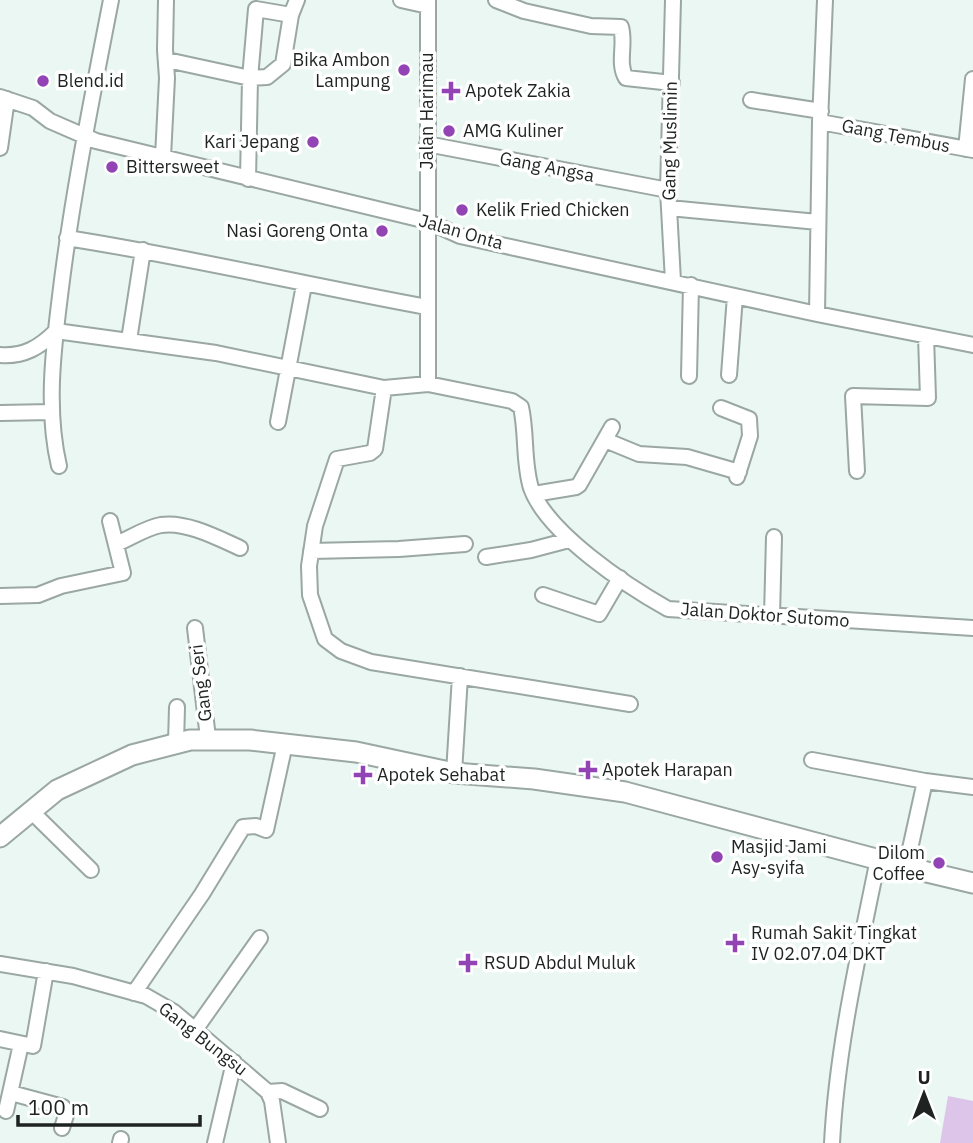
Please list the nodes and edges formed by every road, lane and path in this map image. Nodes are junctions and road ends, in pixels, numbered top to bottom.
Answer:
1 (111, 0) edge
2 (166, 0) edge
3 (297, 0) edge
4 (401, 0) edge
5 (496, 0) edge
6 (673, 0) edge
7 (825, 0) edge
8 (428, 3) edge
9 (292, 15) junction
10 (167, 60) junction
11 (250, 78) junction
12 (973, 79) edge
13 (672, 83) junction
14 (3, 98) edge
15 (751, 100) dead end
16 (820, 117) junction
17 (86, 135) junction
18 (427, 144) junction
19 (0, 148) edge
20 (969, 150) edge
21 (163, 157) junction
22 (248, 179) junction
23 (668, 190) junction
24 (669, 208) junction
25 (427, 221) junction
26 (818, 222) junction
27 (67, 238) junction
28 (143, 250) junction
29 (673, 281) junction
30 (304, 285) junction
31 (691, 285) junction
32 (735, 296) junction
33 (427, 307) junction
34 (817, 314) junction
35 (56, 331) junction
36 (926, 336) junction
37 (129, 340) junction
38 (973, 345) edge
39 (0, 355) edge
40 (289, 369) junction
41 (729, 375) dead end
42 (689, 376) dead end
43 (428, 384) junction
44 (384, 388) junction
45 (721, 408) dead end
46 (51, 412) junction
47 (0, 413) edge
48 (278, 422) dead end
49 (60, 466) dead end
50 (857, 471) dead end
51 (534, 494) junction
52 (110, 521) dead end
53 (774, 537) dead end
54 (569, 540) junction
55 (116, 544) junction
56 (465, 544) dead end
57 (240, 548) dead end
58 (311, 551) junction
59 (486, 557) dead end
60 (620, 578) junction
61 (543, 595) dead end
62 (0, 596) edge
63 (772, 616) junction
64 (195, 628) dead end
65 (973, 628) edge
66 (460, 676) junction
67 (630, 704) dead end
68 (177, 706) dead end
69 (208, 738) junction
70 (176, 743) junction
71 (285, 744) junction
72 (812, 760) dead end
73 (454, 773) junction
74 (925, 780) junction
75 (973, 787) edge
76 (30, 811) junction
77 (1, 839) edge
78 (878, 859) junction
79 (906, 867) junction
80 (90, 870) dead end
81 (973, 883) edge
82 (260, 938) dead end
83 (0, 964) edge
84 (46, 971) junction
85 (134, 993) junction
86 (195, 1030) junction
87 (0, 1039) edge
88 (21, 1044) junction
89 (234, 1062) junction
90 (268, 1092) junction
91 (11, 1093) junction
92 (320, 1108) dead end
93 (6, 1111) dead end
94 (62, 1128) dead end
95 (215, 1143) edge
96 (278, 1143) edge
97 (832, 1143) edge

1 - 17 street
2 - 10 street
3 - 9 street
4 - 8 street
5 - 13 street
6 - 13 street, Gang Muslimin
7 - 16 street
8 - 18 street, Jalan Harimau
9 - 11 street
9 - 11 street
10 - 11 street
10 - 21 street
11 - 22 street
12 - 20 street
13 - 23 street, Gang Muslimin
14 - 17 street, Jalan Onta
14 - 19 street
15 - 16 street, Gang Tembus
16 - 20 street, Gang Tembus
16 - 26 street
17 - 21 street, Jalan Onta
17 - 27 street
18 - 23 street, Gang Angsa
18 - 25 street, Jalan Harimau
21 - 22 street, Jalan Onta
22 - 25 street, Jalan Onta
23 - 24 street, Gang Muslimin
24 - 26 street
24 - 29 street, Gang Muslimin
25 - 29 street, Jalan Onta
25 - 33 street, Jalan Harimau
26 - 34 street
27 - 28 street
27 - 35 street
28 - 30 street
28 - 37 street
29 - 31 street, Jalan Onta
30 - 33 street
30 - 40 street
31 - 32 street, Jalan Onta
31 - 42 street
32 - 34 street, Jalan Onta
32 - 41 street
33 - 43 street, Jalan Harimau
34 - 36 street, Jalan Onta
35 - 37 street
35 - 39 street
35 - 46 street
36 - 38 street, Jalan Onta
36 - 50 street
37 - 40 street
40 - 44 street
40 - 48 street
43 - 44 street
43 - 51 street, Jalan Doktor Sutomo
44 - 58 street
45 - 51 street
46 - 47 street
46 - 49 street
51 - 54 street, Jalan Doktor Sutomo
52 - 55 street
53 - 63 street
54 - 59 street
54 - 60 street, Jalan Doktor Sutomo
55 - 57 street
55 - 62 street
56 - 58 street
58 - 66 street
60 - 61 street
60 - 63 street, Jalan Doktor Sutomo
63 - 65 street, Jalan Doktor Sutomo
64 - 69 street, Gang Seri
66 - 67 street
66 - 73 street
68 - 70 street
69 - 70 street
69 - 71 street
70 - 76 street
71 - 73 street
71 - 85 street
72 - 74 street
73 - 78 street
74 - 75 street
74 - 79 street
76 - 77 street
76 - 80 street
78 - 79 street
78 - 97 street
79 - 81 street
82 - 86 street
83 - 84 street, Gang Bungsu
84 - 85 street, Gang Bungsu
84 - 88 street
85 - 86 street, Gang Bungsu
86 - 89 street, Gang Bungsu
87 - 88 street
88 - 91 street
89 - 90 street, Gang Bungsu
89 - 95 street
90 - 92 street
90 - 96 street
91 - 93 street
91 - 94 street

